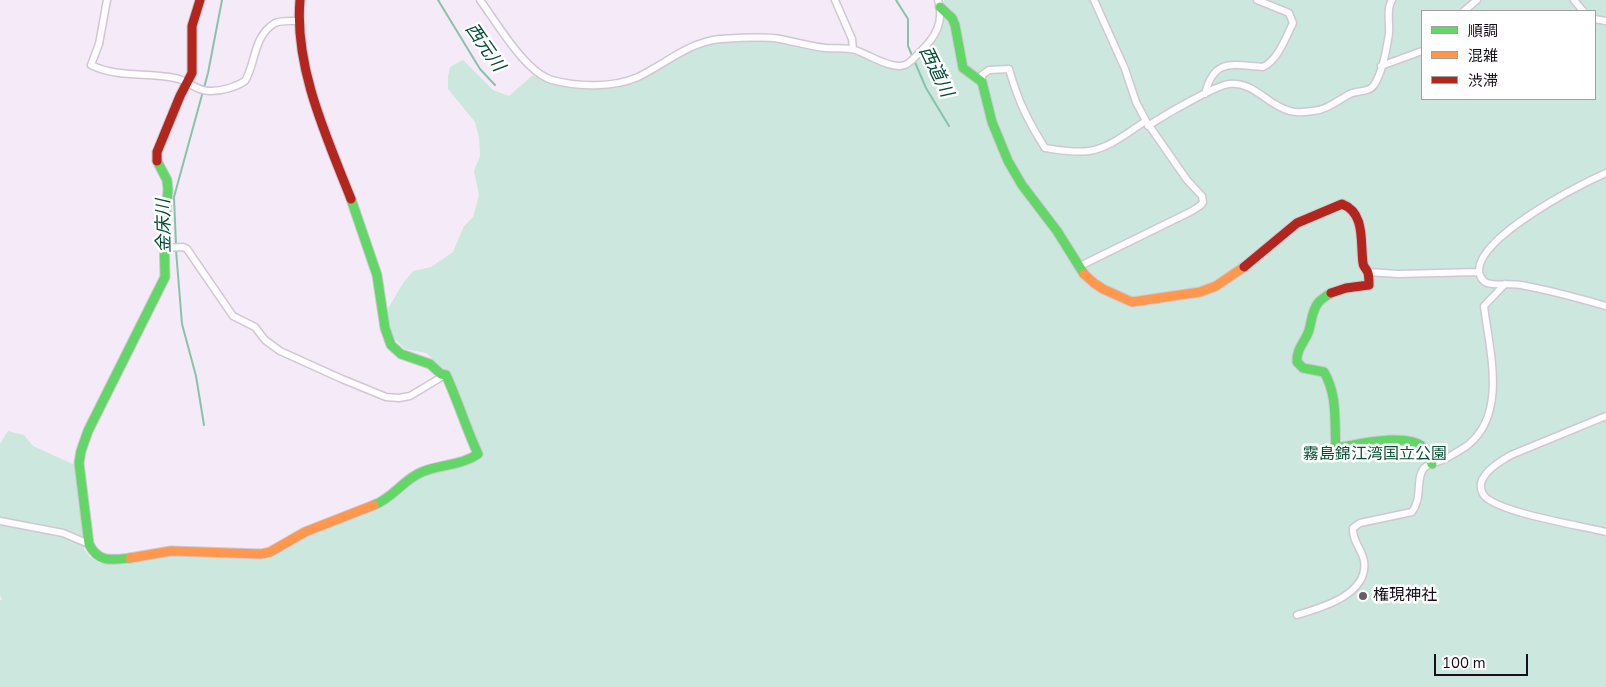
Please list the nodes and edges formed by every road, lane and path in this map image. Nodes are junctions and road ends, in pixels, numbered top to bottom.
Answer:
1 (108, 0) edge
2 (200, 0) edge
3 (300, 0) edge
4 (480, 0) edge
5 (835, 0) edge
6 (1094, 0) edge
7 (1256, 0) edge
8 (1392, 0) edge
9 (1477, 0) edge
10 (1574, 0) edge
11 (939, 3) edge
12 (1465, 10) edge
13 (1582, 10) edge
14 (298, 21) junction
15 (853, 49) junction
16 (1421, 51) edge
17 (1382, 66) junction
18 (982, 82) junction
19 (186, 83) junction
20 (1205, 94) junction
21 (1147, 124) junction
22 (1606, 173) edge
23 (168, 247) junction
24 (1078, 268) junction
25 (1368, 272) junction
26 (1479, 272) junction
27 (1505, 284) junction
28 (1606, 306) edge
29 (446, 375) junction
30 (1606, 416) edge
31 (1432, 464) junction
32 (0, 521) edge
33 (1606, 532) edge
34 (89, 544) junction
35 (1297, 615) dead end

1 - 19 street
2 - 19 street
3 - 14 street
4 - 15 street
5 - 15 street
6 - 21 street
7 - 20 street
8 - 17 street
9 - 12 street
10 - 13 street
11 - 15 street
11 - 18 street
14 - 19 street
14 - 29 street
16 - 17 street
17 - 20 street
18 - 21 street
18 - 24 street
19 - 23 street
20 - 21 street
21 - 24 street
22 - 26 street
23 - 29 street
23 - 34 street
24 - 25 street
25 - 26 street
25 - 31 street
26 - 27 street
27 - 28 street
27 - 31 street
29 - 34 street
30 - 33 street
31 - 35 street
32 - 34 street

